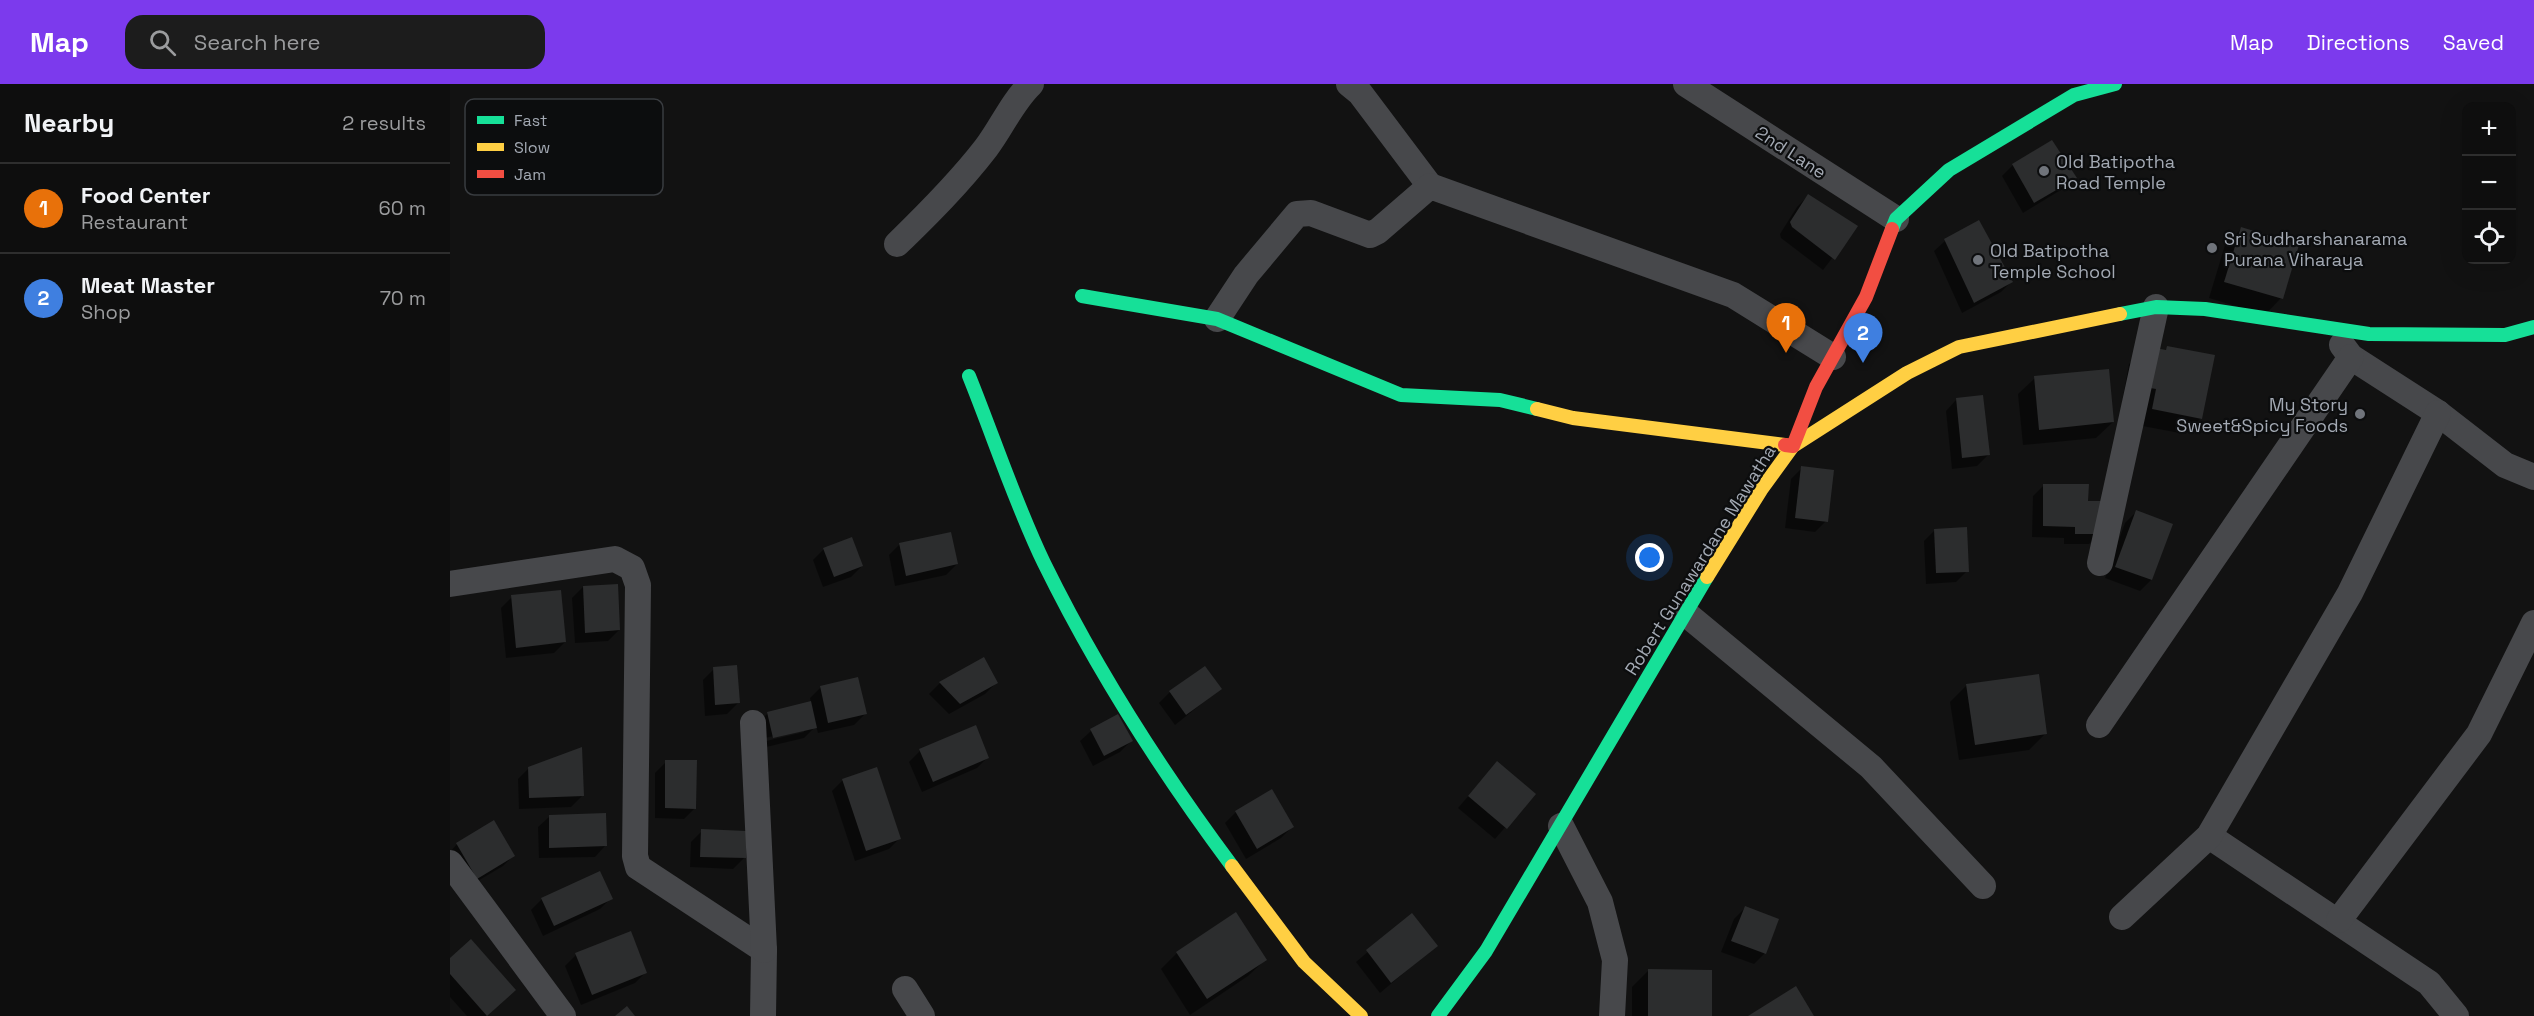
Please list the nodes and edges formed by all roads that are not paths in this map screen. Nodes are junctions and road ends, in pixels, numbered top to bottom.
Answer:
1 (1031, 84) edge
2 (1349, 84) edge
3 (1686, 84) edge
4 (2115, 84) edge
5 (1430, 186) junction
6 (1896, 219) junction
7 (897, 244) dead end
8 (1082, 296) dead end
9 (2156, 307) junction
10 (1217, 319) junction
11 (2534, 327) edge
12 (2332, 330) junction
13 (1833, 357) junction
14 (2351, 357) junction
15 (969, 376) dead end
16 (2438, 413) junction
17 (1793, 446) junction
18 (2534, 477) edge
19 (2100, 563) dead end
20 (450, 584) edge
21 (1685, 613) junction
22 (2534, 623) edge
23 (753, 723) dead end
24 (2099, 725) dead end
25 (1561, 826) junction
26 (2209, 836) junction
27 (450, 862) edge
28 (1983, 886) dead end
29 (2122, 917) dead end
30 (2339, 921) junction
31 (764, 950) junction
32 (905, 989) dead end
33 (563, 1016) edge
34 (763, 1016) edge
35 (922, 1016) edge
36 (1361, 1016) edge
37 (1438, 1016) edge
38 (1612, 1016) edge
39 (2456, 1016) edge

1 - 7 street
2 - 5 street
3 - 6 street, 2nd Lane
4 - 6 street
5 - 10 street
5 - 13 street
6 - 13 street
8 - 10 street
9 - 12 street, Robert Gunawardane Mawatha
9 - 17 street, Robert Gunawardane Mawatha
9 - 19 street
10 - 17 street
11 - 12 street, Robert Gunawardane Mawatha
12 - 14 street
13 - 17 street
14 - 16 street
14 - 24 street
15 - 36 street
16 - 18 street
16 - 26 street
17 - 21 street, Robert Gunawardane Mawatha
20 - 31 street
21 - 25 street, Robert Gunawardane Mawatha
21 - 28 street
22 - 30 street
23 - 31 street
25 - 37 street, Robert Gunawardane Mawatha
25 - 38 street
26 - 29 street
26 - 30 street
27 - 33 street
30 - 39 street
31 - 34 street
32 - 35 street

